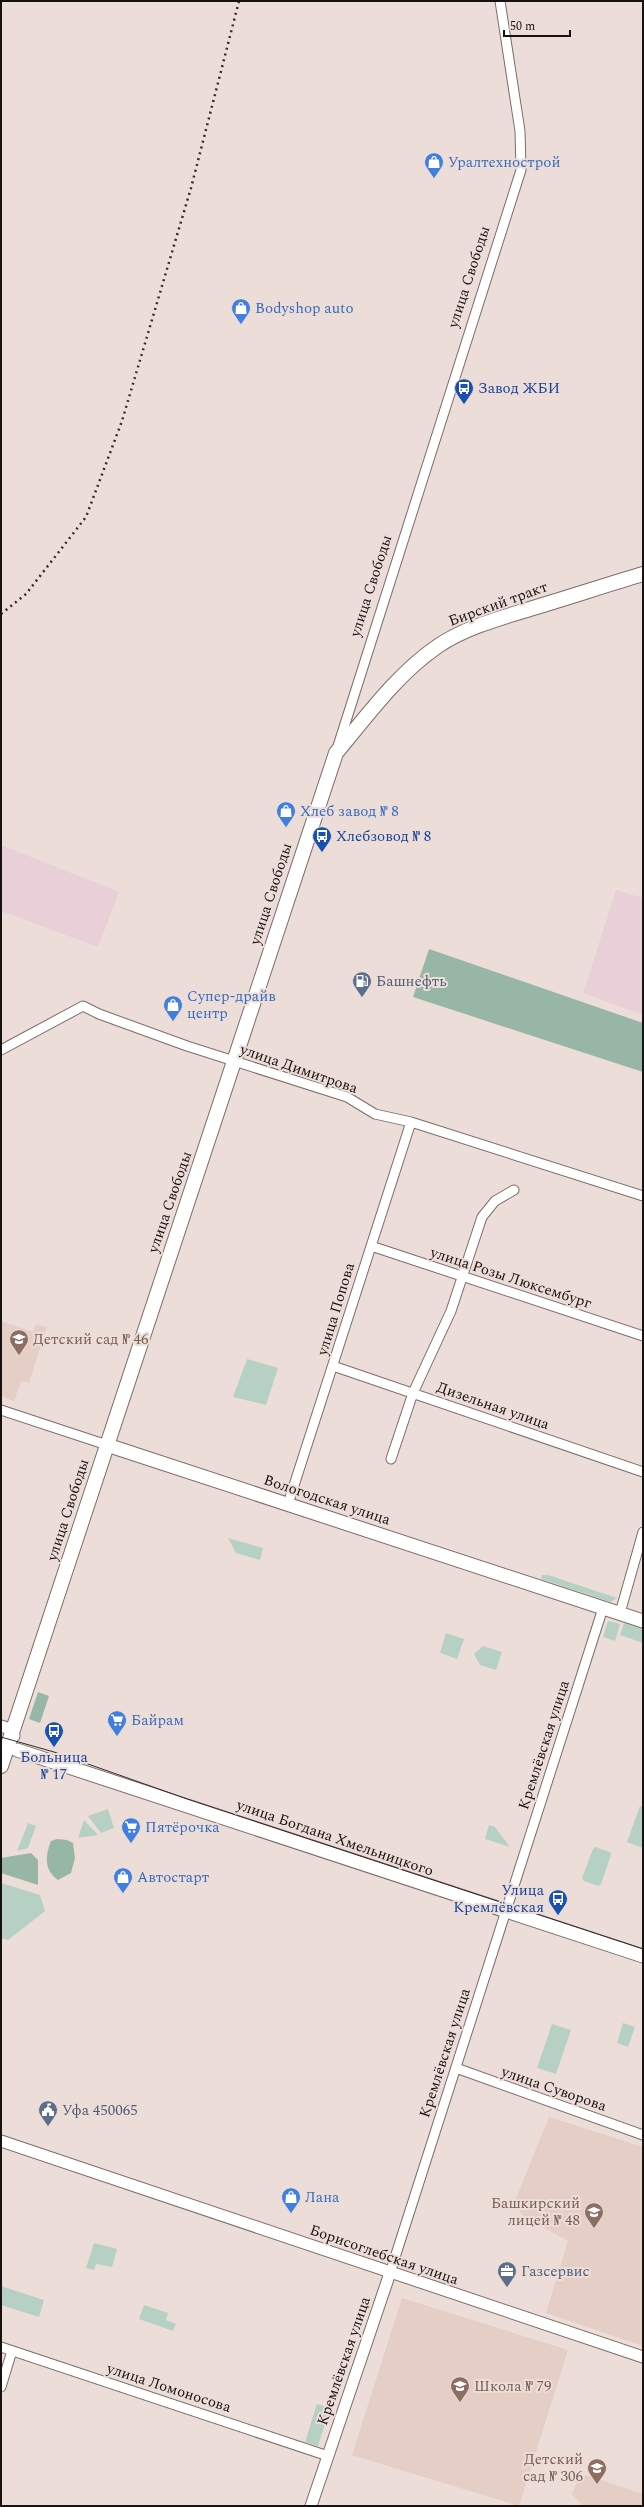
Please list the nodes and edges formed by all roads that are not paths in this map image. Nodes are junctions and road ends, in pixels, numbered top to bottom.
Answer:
1 (500, 1) edge
2 (643, 574) edge
3 (336, 753) junction
4 (1, 1050) edge
5 (235, 1062) junction
6 (411, 1122) junction
7 (514, 1190) dead end
8 (643, 1196) edge
9 (371, 1246) junction
10 (462, 1276) junction
11 (643, 1336) edge
12 (333, 1366) junction
13 (413, 1393) junction
14 (1, 1410) edge
15 (107, 1445) junction
16 (391, 1459) dead end
17 (643, 1472) edge
18 (288, 1504) junction
19 (643, 1532) edge
20 (603, 1608) junction
21 (620, 1613) junction
22 (643, 1621) edge
23 (7, 1728) edge
24 (8, 1747) edge
25 (1, 1766) edge
26 (507, 1912) junction
27 (643, 1956) edge
28 (456, 2068) junction
29 (643, 2135) edge
30 (1, 2142) edge
31 (390, 2273) junction
32 (1, 2347) edge
33 (12, 2351) junction
34 (643, 2357) edge
35 (1, 2387) edge
36 (328, 2456) junction
37 (311, 2506) edge

1 - 3 street, улица Свободы
2 - 3 main road, Бирский тракт
3 - 5 main road, улица Свободы
4 - 5 street, улица Димитрова
5 - 6 street, улица Димитрова
5 - 15 main road, улица Свободы
6 - 8 street, улица Димитрова
6 - 9 street, улица Попова
7 - 10 street
9 - 10 street, улица Розы Люксембург
9 - 12 street, улица Попова
10 - 11 street, улица Розы Люксембург
10 - 13 street
12 - 13 street, Дизельная улица
12 - 18 street, улица Попова
13 - 16 street
13 - 17 street, Дизельная улица
14 - 15 street, Вологодская улица
15 - 18 main road, Вологодская улица
15 - 23 main road, улица Свободы
18 - 20 main road, Вологодская улица
19 - 21 street
20 - 21 main road, Вологодская улица
20 - 26 street, Кремлёвская улица
21 - 22 main road, Вологодская улица
23 - 24 main road, улица Свободы
24 - 25 main road, улица Свободы
24 - 26 main road, улица Богдана Хмельницкого
26 - 27 main road, улица Богдана Хмельницкого
26 - 28 street, Кремлёвская улица
28 - 29 street, улица Суворова
28 - 31 street, Кремлёвская улица
30 - 31 street, Борисоглебская улица
31 - 34 street, Борисоглебская улица
31 - 36 street, Кремлёвская улица
32 - 33 street, улица Ломоносова
33 - 35 street
33 - 36 street, улица Ломоносова
36 - 37 street, Кремлёвская улица

